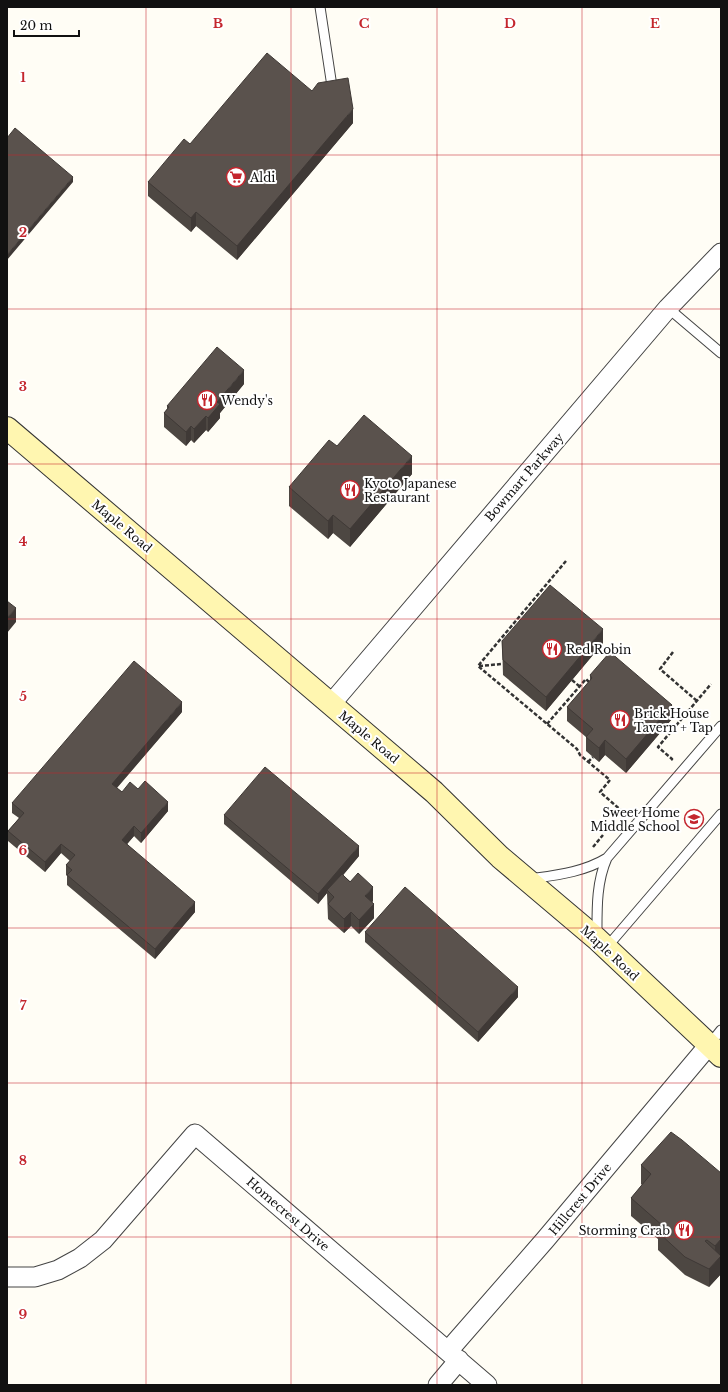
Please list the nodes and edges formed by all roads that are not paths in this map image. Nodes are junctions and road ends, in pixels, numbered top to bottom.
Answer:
1 (320, 7) edge
2 (334, 95) edge
3 (721, 253) edge
4 (668, 308) junction
5 (721, 353) edge
6 (7, 428) edge
7 (331, 704) junction
8 (721, 726) edge
9 (721, 814) edge
10 (607, 858) junction
11 (527, 880) junction
12 (602, 944) junction
13 (717, 1044) edge
14 (7, 1277) edge
15 (453, 1356) junction
16 (438, 1385) edge
17 (487, 1385) edge

1 - 2 lane
3 - 4 street, Bowmart Parkway
4 - 5 lane
4 - 7 street, Bowmart Parkway
6 - 7 main road, Maple Road
7 - 11 main road, Maple Road
8 - 10 lane
9 - 12 lane
10 - 11 lane
10 - 12 lane
11 - 12 main road, Maple Road
12 - 13 main road, Maple Road
13 - 15 street, Hillcrest Drive
14 - 15 street, Homecrest Drive
15 - 16 street, Hillcrest Drive
15 - 17 street, Homecrest Drive

